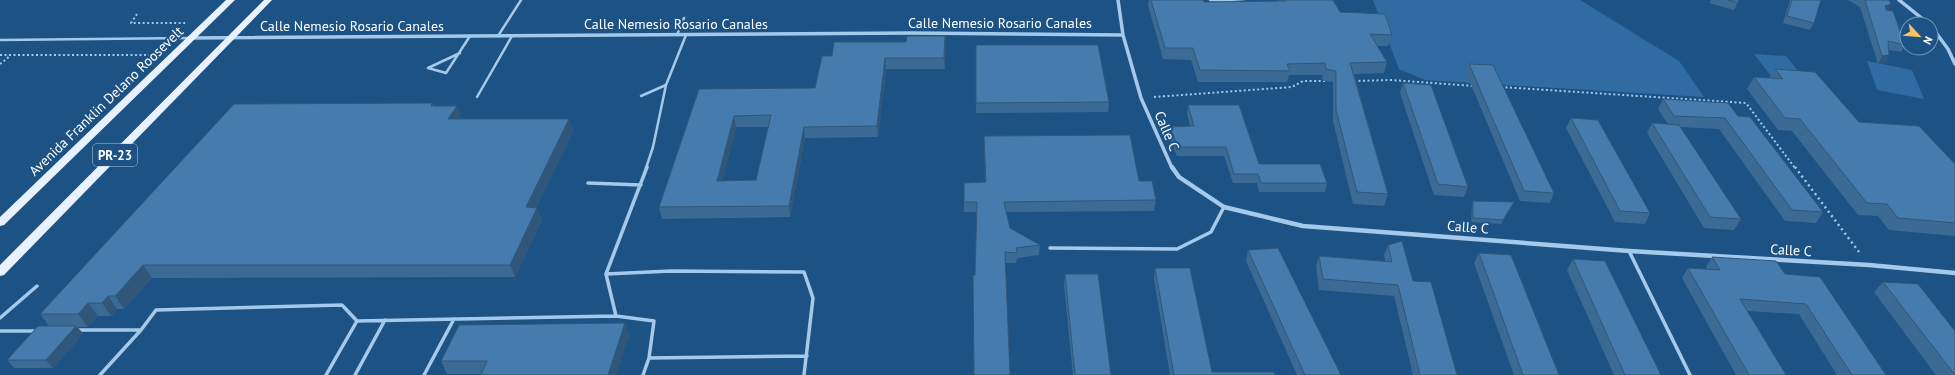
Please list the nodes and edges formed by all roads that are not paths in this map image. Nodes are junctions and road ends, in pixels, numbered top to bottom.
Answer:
1 (231, 0) edge
2 (268, 0) edge
3 (520, 0) edge
4 (1118, 0) edge
5 (1210, 0) edge
6 (1899, 0) edge
7 (1245, 2) edge
8 (1919, 16) edge
9 (684, 18) dead end
10 (677, 35) junction
11 (686, 35) junction
12 (1123, 35) junction
13 (470, 36) junction
14 (498, 36) junction
15 (512, 36) junction
16 (1939, 37) edge
17 (192, 38) junction
18 (230, 38) junction
19 (0, 40) edge
20 (460, 53) junction
21 (1955, 64) edge
22 (666, 85) junction
23 (641, 96) dead end
24 (477, 97) dead end
25 (588, 183) dead end
26 (641, 185) junction
27 (1224, 207) junction
28 (0, 223) edge
29 (1050, 248) dead end
30 (1628, 251) junction
31 (0, 272) edge
32 (1955, 273) edge
33 (606, 274) junction
34 (37, 286) dead end
35 (616, 316) junction
36 (0, 318) edge
37 (454, 319) junction
38 (385, 320) junction
39 (357, 321) junction
40 (39, 330) edge
41 (71, 330) edge
42 (141, 330) junction
43 (0, 331) edge
44 (807, 356) junction
45 (649, 358) junction
46 (100, 375) edge
47 (326, 375) edge
48 (354, 375) edge
49 (424, 375) edge
50 (642, 375) edge
51 (804, 375) edge
52 (1690, 375) edge

1 - 17 main road, Avenida Franklin Delano Roosevelt / PR-23
2 - 18 main road, PR-23
3 - 14 lane
4 - 12 street, Calle C
5 - 7 lane
6 - 8 street
9 - 10 lane
10 - 11 street, Calle Nemesio Rosario Canales
10 - 15 street, Calle Nemesio Rosario Canales
11 - 12 street, Calle Nemesio Rosario Canales
11 - 22 lane
12 - 27 street, Calle C
13 - 14 street, Calle Nemesio Rosario Canales
13 - 18 street, Calle Nemesio Rosario Canales
13 - 20 lane
14 - 15 street, Calle Nemesio Rosario Canales
15 - 24 lane
16 - 21 street
17 - 18 street, Calle Nemesio Rosario Canales
17 - 19 lane
17 - 28 main road, Avenida Franklin Delano Roosevelt / PR-23
18 - 31 main road, PR-23
20 - 20 lane
22 - 23 lane
22 - 26 lane
25 - 26 lane
26 - 33 lane
27 - 29 lane
27 - 30 street, Calle C
30 - 32 street, Calle C
30 - 52 lane
33 - 35 lane
33 - 44 lane
34 - 36 lane
35 - 37 lane
35 - 45 lane
37 - 38 lane
37 - 49 lane
38 - 39 lane
38 - 48 lane
39 - 42 lane
39 - 47 lane
40 - 43 lane
41 - 42 lane
42 - 46 lane
44 - 45 lane
44 - 51 lane
45 - 50 lane

